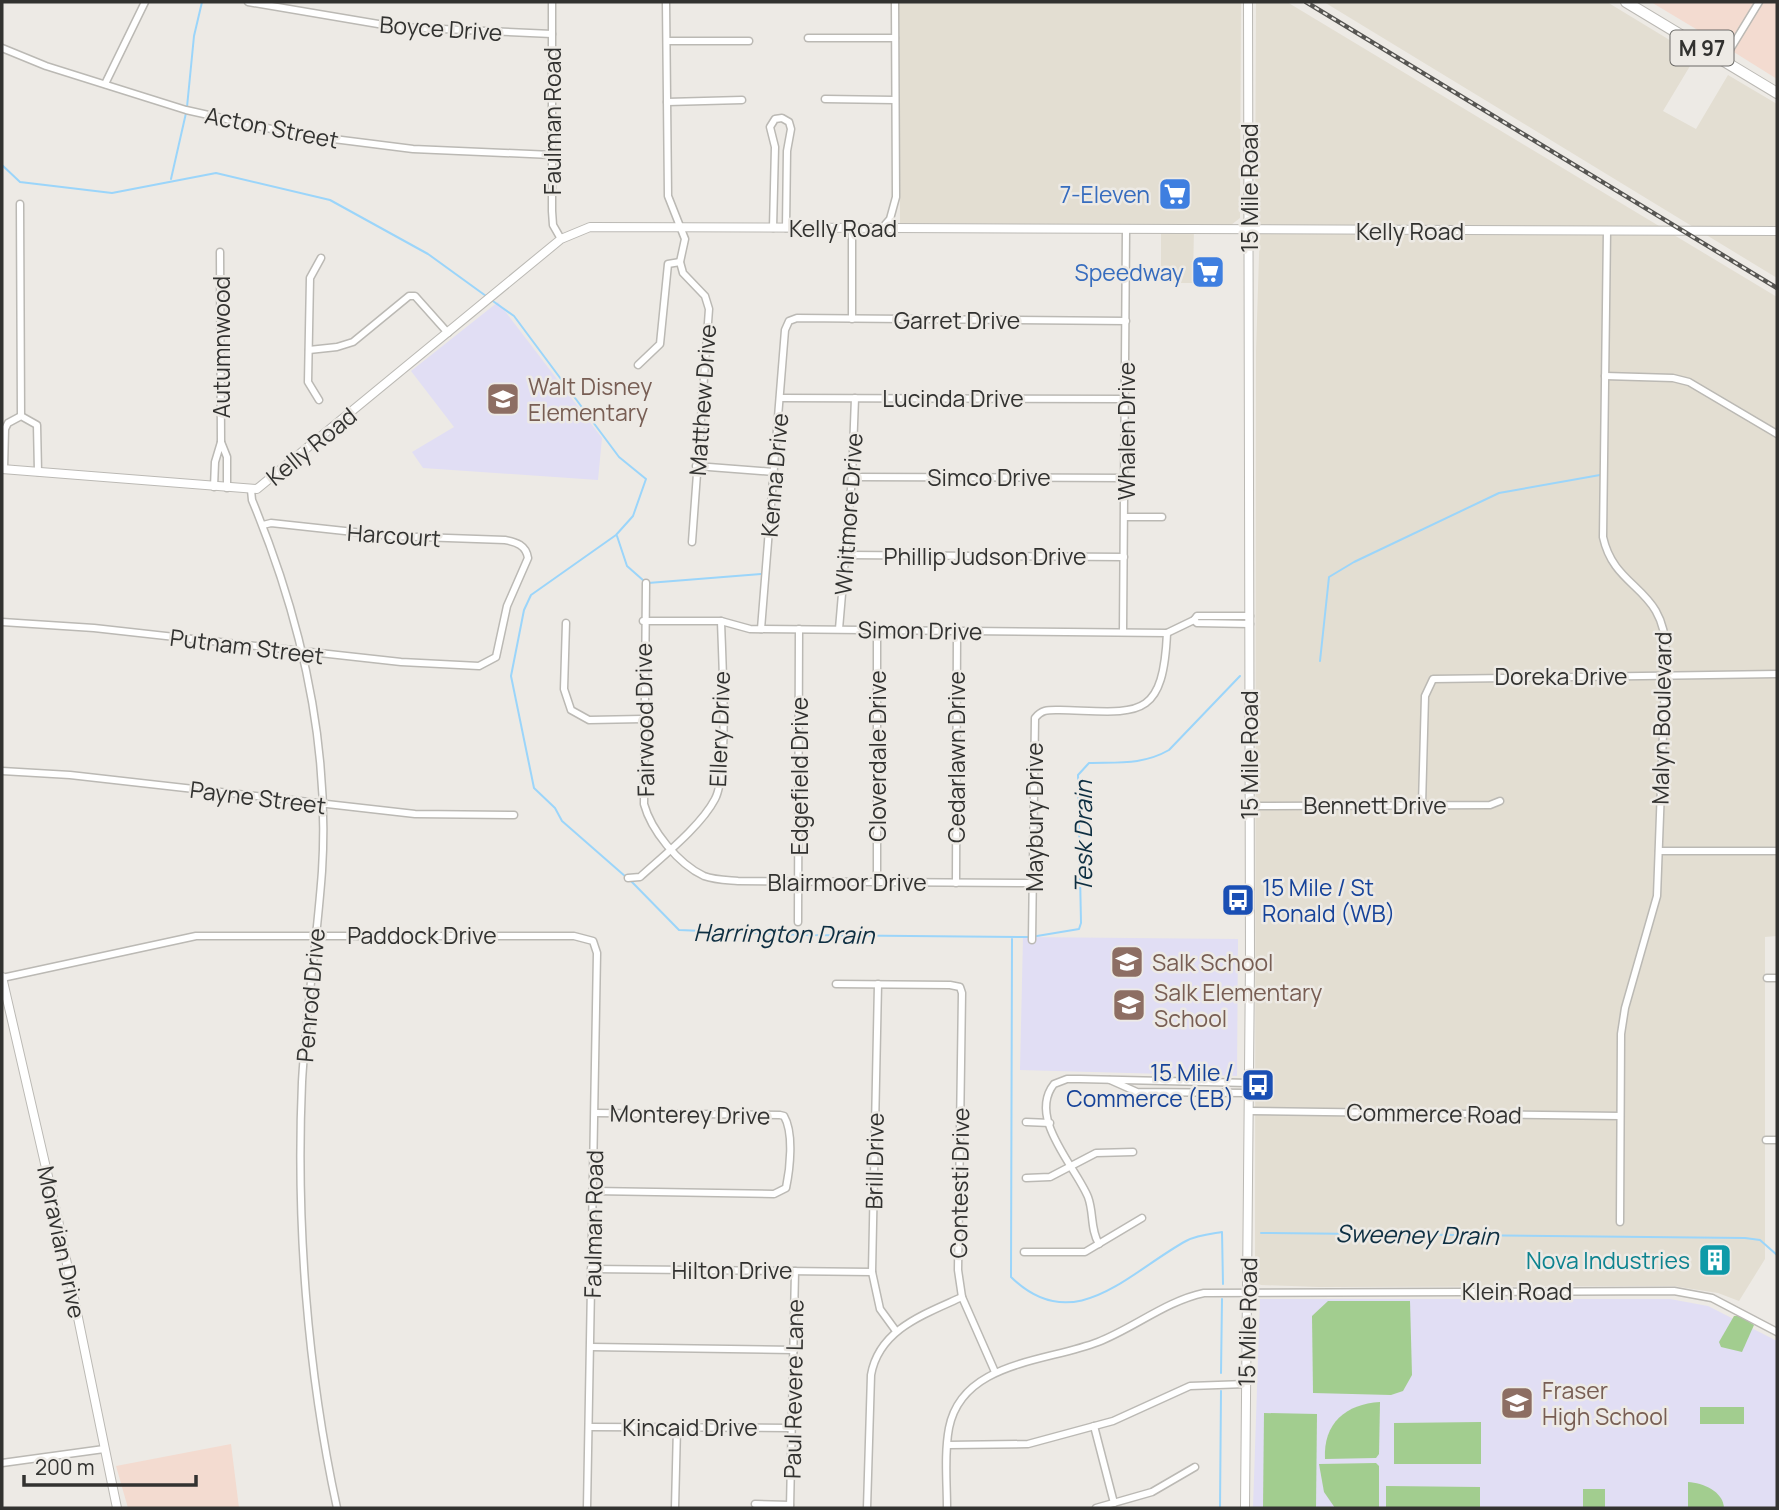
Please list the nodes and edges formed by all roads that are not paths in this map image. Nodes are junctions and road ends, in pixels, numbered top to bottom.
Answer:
1 (145, 2) edge
2 (248, 2) edge
3 (551, 2) edge
4 (666, 2) edge
5 (895, 2) edge
6 (1248, 2) edge
7 (1626, 2) edge
8 (1759, 2) edge
9 (552, 34) junction
10 (808, 38) dead end
11 (895, 38) junction
12 (667, 41) junction
13 (749, 41) dead end
14 (2, 48) edge
15 (1723, 61) junction
16 (105, 84) junction
17 (1777, 93) edge
18 (825, 99) dead end
19 (742, 100) dead end
20 (894, 100) junction
21 (667, 102) junction
22 (552, 155) junction
23 (20, 204) dead end
24 (682, 226) junction
25 (773, 228) junction
26 (786, 228) junction
27 (852, 228) junction
28 (881, 228) junction
29 (1126, 230) junction
30 (1247, 230) junction
31 (1607, 231) junction
32 (1777, 231) edge
33 (561, 239) junction
34 (220, 252) dead end
35 (321, 258) dead end
36 (680, 262) junction
37 (852, 319) junction
38 (789, 321) joint
39 (1126, 321) junction
40 (448, 332) junction
41 (309, 350) junction
42 (638, 365) dead end
43 (1605, 376) junction
44 (780, 398) junction
45 (855, 398) junction
46 (1125, 399) junction
47 (318, 400) dead end
48 (21, 416) junction
49 (1777, 434) edge
50 (221, 442) junction
51 (696, 466) junction
52 (3, 469) edge
53 (38, 472) junction
54 (774, 472) junction
55 (852, 477) junction
56 (1126, 478) junction
57 (214, 487) junction
58 (227, 488) junction
59 (251, 490) junction
60 (1126, 517) junction
61 (1162, 517) dead end
62 (263, 525) junction
63 (692, 542) dead end
64 (846, 555) junction
65 (1124, 557) junction
66 (646, 583) dead end
67 (1250, 620) junction
68 (643, 621) junction
69 (721, 621) junction
70 (2, 622) edge
71 (566, 623) dead end
72 (761, 629) junction
73 (799, 629) junction
74 (839, 629) junction
75 (877, 630) junction
76 (957, 631) junction
77 (1123, 632) junction
78 (1167, 633) junction
79 (304, 654) junction
80 (492, 661) joint
81 (1777, 674) edge
82 (1665, 675) junction
83 (643, 719) junction
84 (2, 771) edge
85 (1500, 801) dead end
86 (323, 805) junction
87 (1422, 805) junction
88 (1250, 806) junction
89 (514, 815) dead end
90 (671, 848) junction
91 (1659, 851) junction
92 (1777, 851) edge
93 (628, 878) dead end
94 (877, 882) junction
95 (956, 883) junction
96 (1034, 883) junction
97 (799, 884) junction
98 (798, 922) dead end
99 (316, 934) junction
100 (1032, 940) dead end
101 (593, 941) joint
102 (2, 978) edge
103 (1767, 978) dead end
104 (1777, 978) edge
105 (836, 984) dead end
106 (878, 984) junction
107 (1108, 1079) junction
108 (1249, 1083) junction
109 (1249, 1094) junction
110 (1249, 1111) junction
111 (596, 1113) junction
112 (1620, 1116) junction
113 (1026, 1122) dead end
114 (1049, 1123) junction
115 (1766, 1140) dead end
116 (1777, 1140) edge
117 (1133, 1152) dead end
118 (1070, 1166) junction
119 (1026, 1178) dead end
120 (593, 1191) junction
121 (1142, 1218) dead end
122 (1620, 1222) dead end
123 (1099, 1244) junction
124 (1024, 1252) dead end
125 (591, 1269) junction
126 (795, 1271) junction
127 (872, 1272) junction
128 (1247, 1291) junction
129 (962, 1297) junction
130 (896, 1331) junction
131 (1777, 1332) edge
132 (591, 1347) junction
133 (794, 1350) junction
134 (995, 1372) junction
135 (1246, 1384) junction
136 (1094, 1426) junction
137 (589, 1427) junction
138 (677, 1427) junction
139 (792, 1428) junction
140 (947, 1445) junction
141 (104, 1448) junction
142 (2, 1464) edge
143 (1195, 1467) dead end
144 (1114, 1503) junction
145 (755, 1504) dead end
146 (790, 1507) edge
147 (117, 1508) edge
148 (337, 1508) edge
149 (587, 1508) edge
150 (675, 1508) edge
151 (867, 1508) edge
152 (947, 1508) edge
153 (1096, 1508) edge
154 (1245, 1508) edge

1 - 16 street
2 - 9 street, Boyce Drive
3 - 9 street, Faulman Road
4 - 12 street
5 - 11 street
6 - 30 street, 15 Mile Road
7 - 15 main road, M 97
8 - 15 street
9 - 22 street, Faulman Road
10 - 11 street
11 - 20 street
12 - 13 street
12 - 21 street
14 - 16 street, Acton Street
15 - 17 main road, M 97
16 - 22 street, Acton Street
18 - 20 street
19 - 21 street
20 - 28 street
21 - 24 street
22 - 33 street, Faulman Road
23 - 48 street
24 - 25 street, Kelly Road
24 - 33 street, Kelly Road
24 - 36 street
25 - 26 street, Kelly Road
25 - 26 street
26 - 27 street, Kelly Road
27 - 28 street, Kelly Road
27 - 37 street
28 - 29 street, Kelly Road
29 - 30 street, Kelly Road
29 - 39 street, Whalen Drive
30 - 31 street, Kelly Road
30 - 67 street, 15 Mile Road
31 - 32 street, Kelly Road
31 - 43 street, Malyn Boulevard
33 - 40 street, Kelly Road
34 - 50 street, Autumnwood
35 - 41 street
36 - 42 street
36 - 51 street, Matthew Drive
37 - 38 street, Garret Drive
37 - 39 street, Garret Drive
38 - 44 street, Kenna Drive
39 - 46 street, Whalen Drive
40 - 41 street
40 - 59 street, Kelly Road
41 - 47 street
43 - 49 street
43 - 82 street, Malyn Boulevard
44 - 45 street, Lucinda Drive
44 - 54 street, Kenna Drive
45 - 46 street, Lucinda Drive
45 - 55 street, Whitmore Drive
46 - 56 street, Whalen Drive
48 - 52 street
48 - 53 street
50 - 57 street, Autumnwood
50 - 58 street, Autumnwood
51 - 54 street
51 - 63 street, Matthew Drive
52 - 53 street, Kelly Road
53 - 57 street, Kelly Road
54 - 72 street, Kenna Drive
55 - 56 street, Simco Drive
55 - 64 street, Whitmore Drive
56 - 60 street, Whalen Drive
57 - 58 street, Kelly Road
58 - 59 street, Kelly Road
59 - 62 street, Penrod Drive
60 - 61 street
60 - 65 street, Whalen Drive
62 - 79 street, Penrod Drive
62 - 80 street, Harcourt
64 - 65 street, Phillip Judson Drive
64 - 74 street, Whitmore Drive
65 - 77 street, Whalen Drive
66 - 68 street, Fairwood Drive
67 - 78 street, Simon Drive
67 - 88 street, 15 Mile Road
68 - 69 street, Simon Drive
68 - 83 street, Fairwood Drive
69 - 72 street, Simon Drive
69 - 90 street, Ellery Drive
70 - 79 street, Putnam Street
71 - 83 street
72 - 73 street, Simon Drive
73 - 74 street, Simon Drive
73 - 97 street, Edgefield Drive
74 - 75 street, Simon Drive
75 - 76 street, Simon Drive
75 - 94 street, Cloverdale Drive
76 - 77 street, Simon Drive
76 - 95 street, Cedarlawn Drive
77 - 78 street, Simon Drive
78 - 96 street, Maybury Drive
79 - 80 street, Putnam Street
79 - 86 street, Penrod Drive
81 - 82 street, Doreka Drive
82 - 87 street, Doreka Drive
82 - 91 street, Malyn Boulevard
83 - 90 street, Fairwood Drive
84 - 86 street, Payne Street
85 - 87 street, Bennett Drive
86 - 89 street, Payne Street
86 - 99 street, Penrod Drive
87 - 88 street, Bennett Drive
88 - 108 street, 15 Mile Road
90 - 93 street, Ellery Drive
90 - 97 street, Blairmoor Drive
91 - 92 street
91 - 112 street, Malyn Boulevard
94 - 95 street, Blairmoor Drive
94 - 97 street, Blairmoor Drive
95 - 96 street, Blairmoor Drive
96 - 100 street, Maybury Drive
97 - 98 street, Edgefield Drive
99 - 101 street, Paddock Drive
99 - 102 street, Paddock Drive
99 - 148 street, Penrod Drive
101 - 111 street, Faulman Road
102 - 141 street, Moravian Drive
103 - 104 street
105 - 106 street
106 - 127 street, Brill Drive
106 - 129 street, Contesti Drive
107 - 108 street
107 - 109 street
107 - 114 street
108 - 109 street, 15 Mile Road
109 - 110 street, 15 Mile Road
110 - 112 street, Commerce Road
110 - 128 street, 15 Mile Road
111 - 120 street, Faulman Road
111 - 120 street, Monterey Drive
112 - 122 street, Malyn Boulevard
113 - 114 street
114 - 118 street
115 - 116 street
117 - 118 street
118 - 119 street
118 - 123 street
120 - 125 street, Faulman Road
121 - 123 street
123 - 124 street
125 - 126 street, Hilton Drive
125 - 132 street, Faulman Road
126 - 127 street, Hilton Drive
126 - 133 street, Paul Revere Lane
127 - 130 street, Brill Drive
128 - 131 street, Klein Road
128 - 134 street, Klein Road
128 - 135 street, 15 Mile Road
129 - 130 street
129 - 134 street, Contesti Drive
130 - 151 street
132 - 133 street
132 - 137 street, Faulman Road
133 - 139 street, Paul Revere Lane
134 - 140 street
135 - 136 street
135 - 154 street, 15 Mile Road
136 - 140 street
136 - 144 street
137 - 138 street, Kincaid Drive
137 - 149 street, Faulman Road
138 - 139 street, Kincaid Drive
138 - 150 street
139 - 146 street, Paul Revere Lane
140 - 152 street
141 - 142 street
141 - 147 street, Moravian Drive
143 - 144 street
144 - 153 street
145 - 146 street

